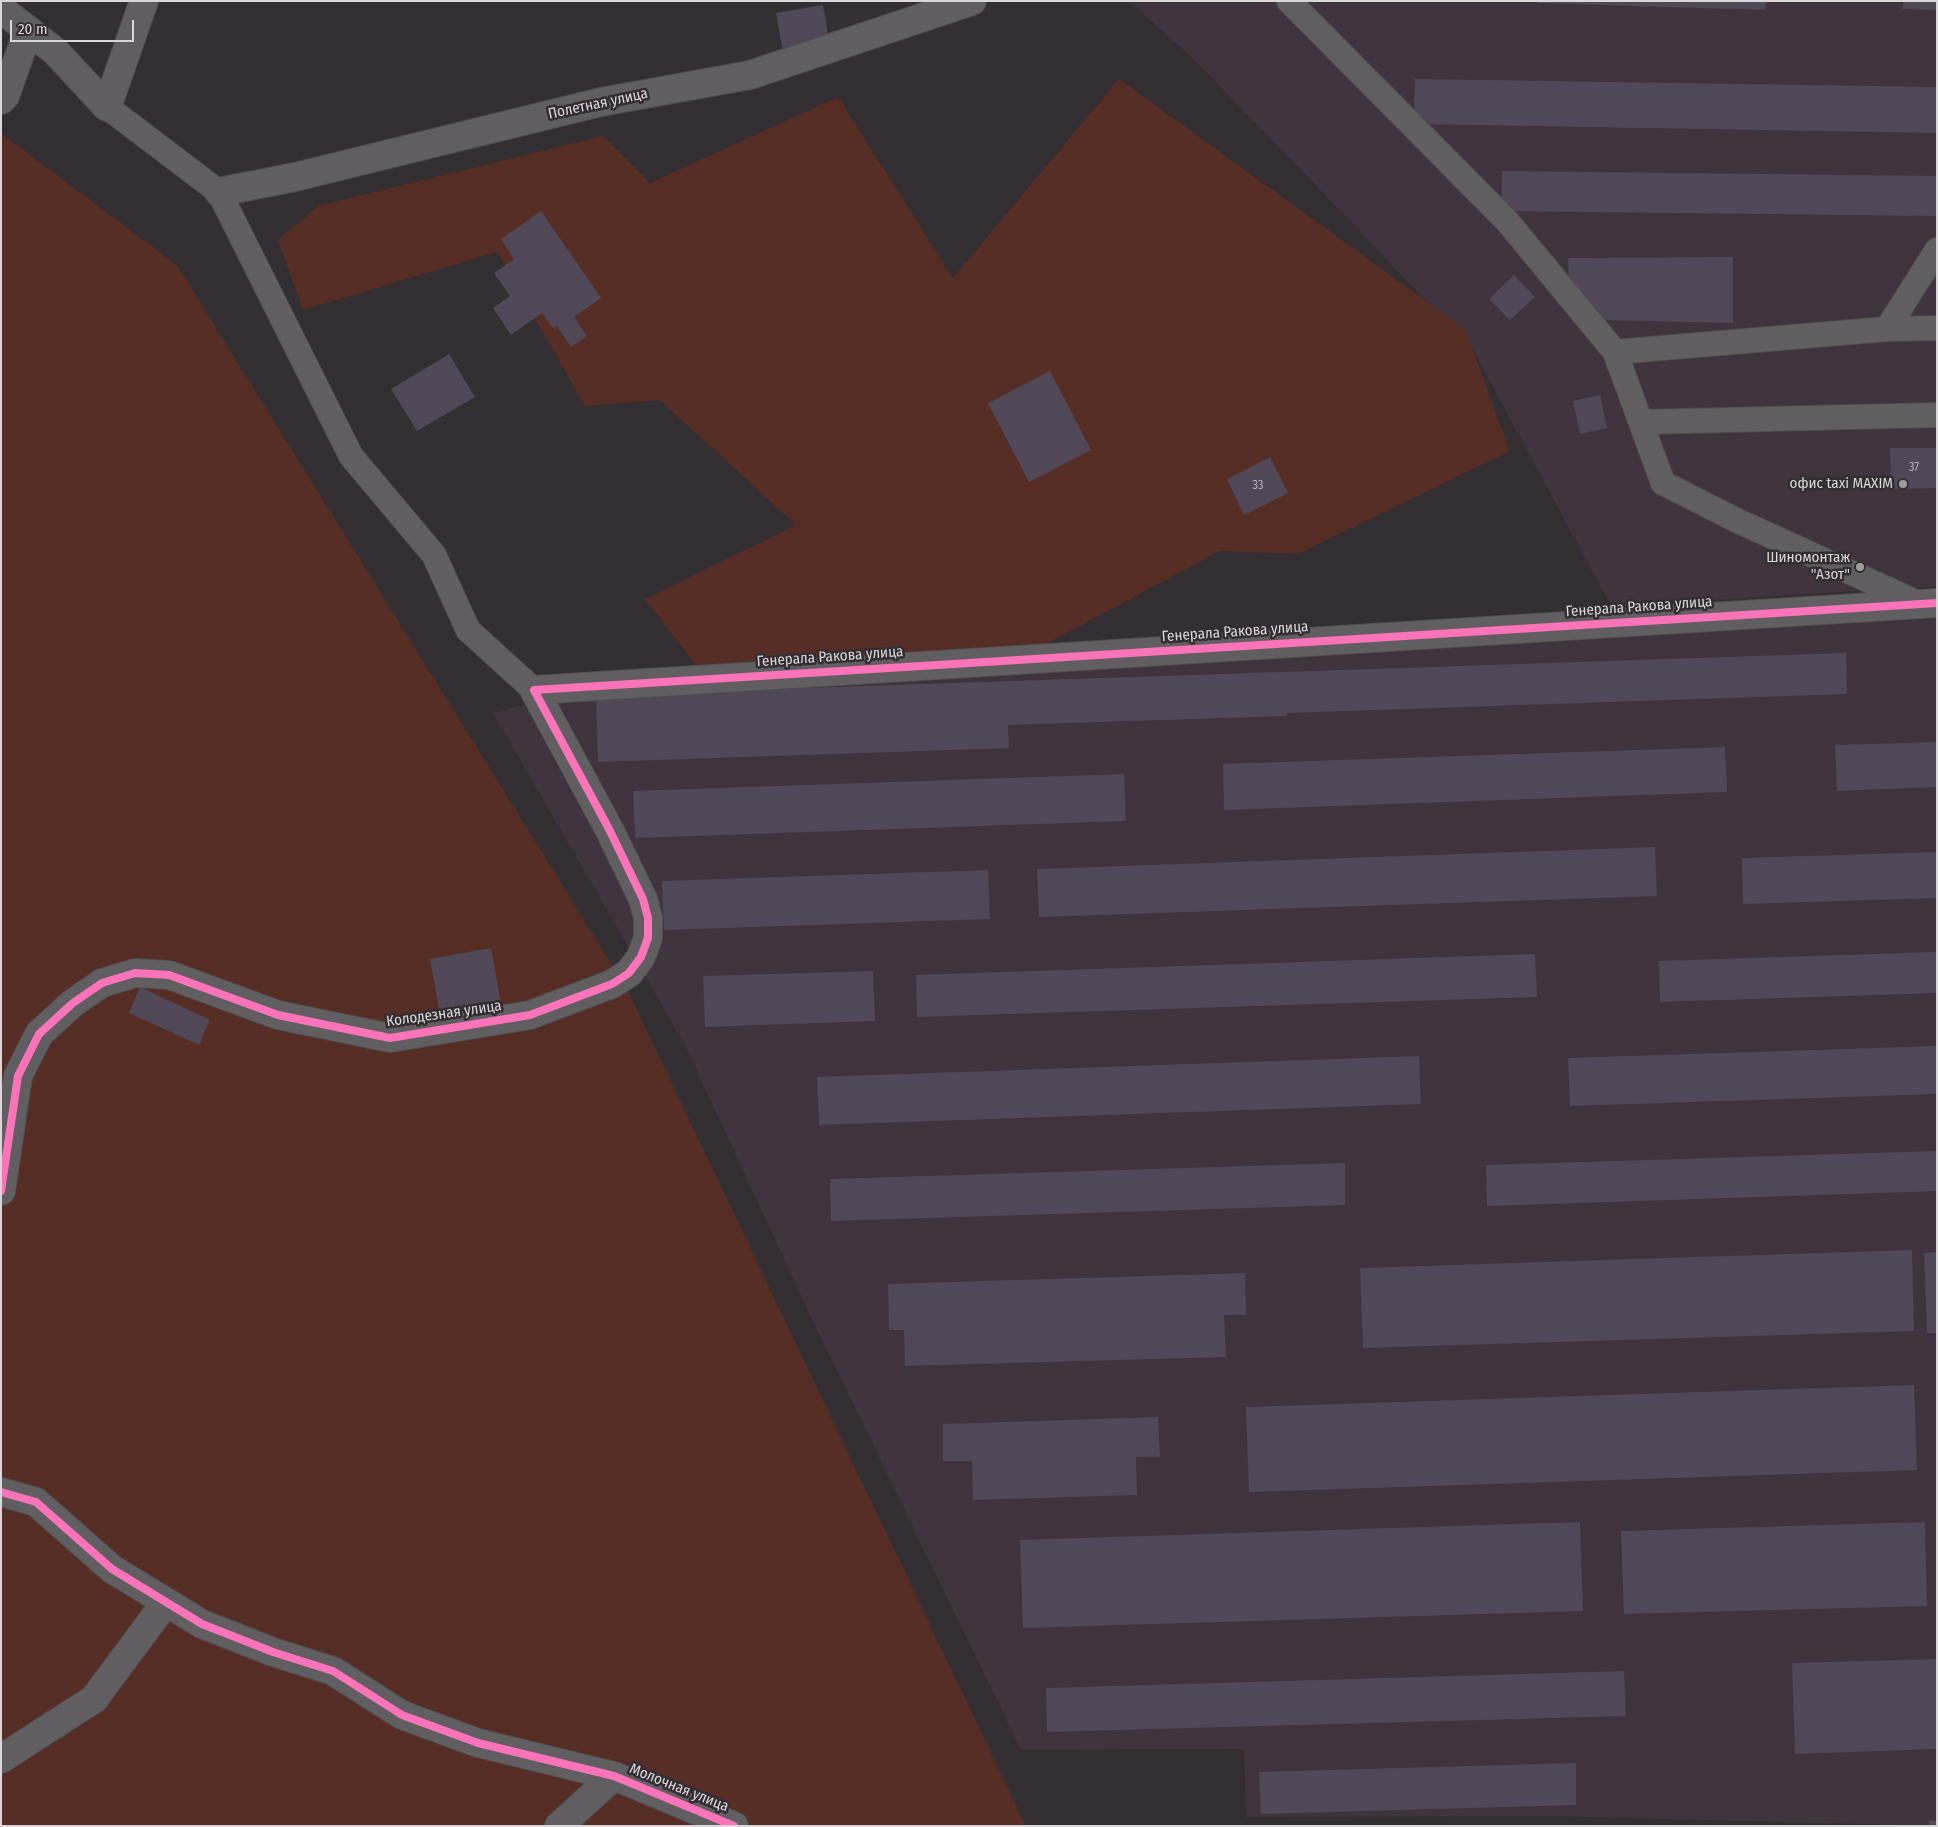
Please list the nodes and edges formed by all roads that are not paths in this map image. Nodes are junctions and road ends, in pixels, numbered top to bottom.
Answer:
1 (144, 1) edge
2 (972, 1) edge
3 (1289, 1) edge
4 (1, 9) edge
5 (28, 31) junction
6 (1, 100) edge
7 (107, 107) junction
8 (219, 192) junction
9 (1937, 250) edge
10 (1937, 328) edge
11 (1887, 329) junction
12 (1615, 352) junction
13 (1937, 415) edge
14 (1641, 422) junction
15 (1927, 603) edge
16 (534, 690) junction
17 (1, 1191) edge
18 (1, 1492) edge
19 (166, 1602) junction
20 (1, 1759) edge
21 (614, 1776) junction
22 (558, 1826) edge
23 (734, 1826) edge

1 - 7 street
2 - 8 street, Полетная улица
3 - 12 lane
4 - 5 street
5 - 6 street
5 - 7 street
7 - 8 lane
8 - 16 lane
9 - 11 lane
10 - 11 lane
11 - 12 lane
12 - 14 lane
13 - 14 lane
14 - 15 lane
15 - 16 street, Генерала Ракова улица
16 - 17 street, Колодезная улица
18 - 19 street, Молочная улица
19 - 20 street
19 - 21 street, Молочная улица
21 - 22 street
21 - 23 street, Молочная улица

